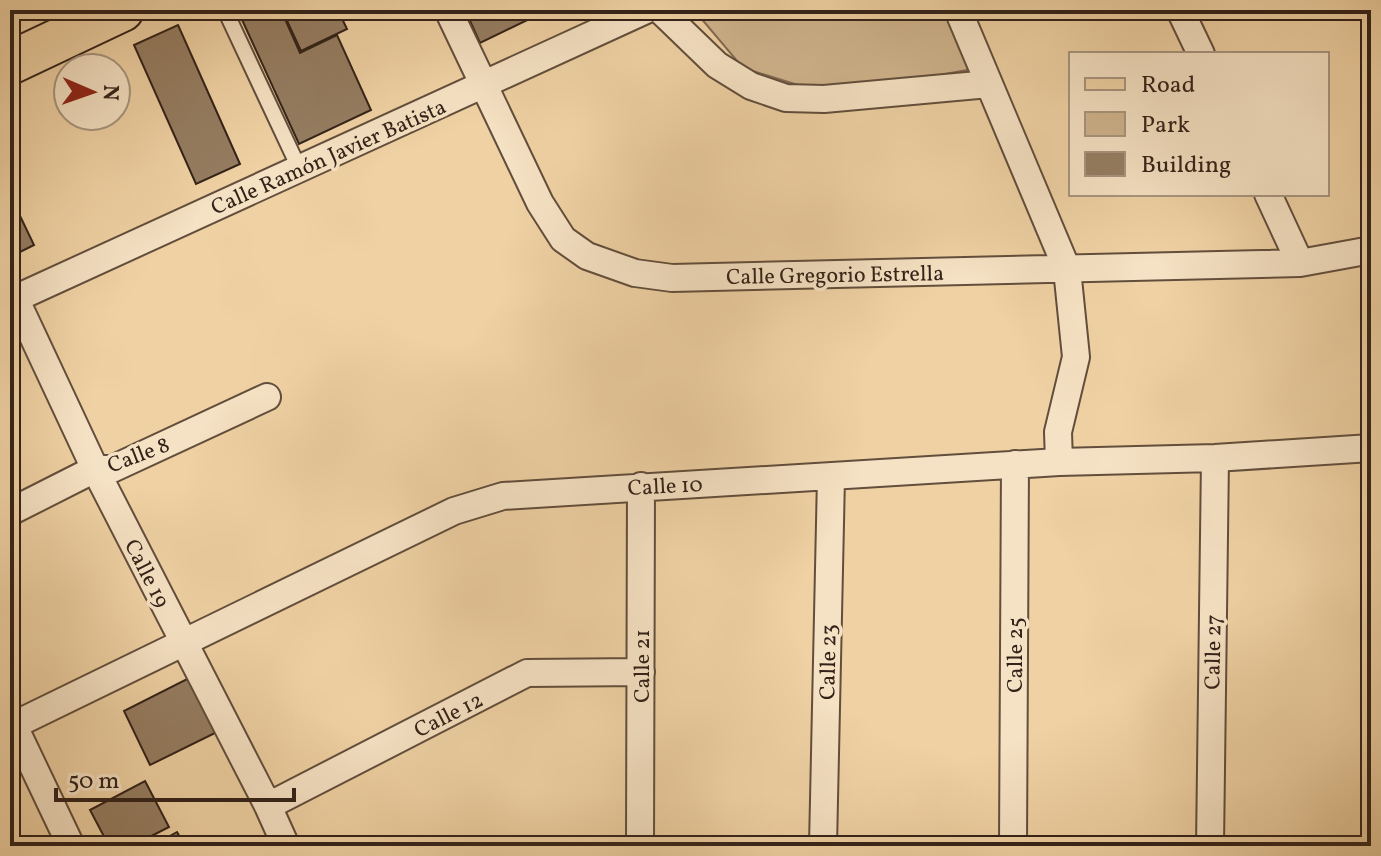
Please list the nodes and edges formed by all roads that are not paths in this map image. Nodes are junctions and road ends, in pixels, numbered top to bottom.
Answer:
1 (122, 10) edge
2 (225, 10) edge
3 (448, 10) edge
4 (646, 10) edge
5 (660, 10) edge
6 (958, 10) edge
7 (1180, 10) edge
8 (1200, 52) edge
9 (10, 63) edge
10 (989, 84) junction
11 (482, 86) junction
12 (299, 168) junction
13 (1269, 196) edge
14 (1371, 250) edge
15 (1300, 263) junction
16 (1067, 269) junction
17 (13, 300) edge
18 (267, 397) dead end
19 (1371, 448) edge
20 (1215, 458) junction
21 (1059, 462) junction
22 (1015, 464) junction
23 (95, 469) junction
24 (831, 477) junction
25 (641, 486) junction
26 (10, 512) edge
27 (182, 641) junction
28 (641, 672) junction
29 (12, 726) edge
30 (268, 806) junction
31 (71, 846) edge
32 (286, 846) edge
33 (640, 846) edge
34 (823, 846) edge
35 (1013, 846) edge
36 (1210, 846) edge

1 - 9 main road
2 - 12 lane
3 - 11 street, Calle Gregorio Estrella
4 - 11 street, Calle Ramón Javier Batista
5 - 10 street
6 - 10 street
7 - 8 street
10 - 16 street
11 - 12 street, Calle Ramón Javier Batista
11 - 16 street, Calle Gregorio Estrella
12 - 17 street, Calle Ramón Javier Batista
13 - 15 street
14 - 15 street, Calle Gregorio Estrella
15 - 16 street, Calle Gregorio Estrella
16 - 21 street
17 - 23 street, Calle 19
18 - 23 street, Calle 8
19 - 20 street, Calle 10
20 - 21 street, Calle 10
20 - 36 street, Calle 27
21 - 22 street, Calle 10
22 - 24 street, Calle 10
22 - 35 street, Calle 25
23 - 26 street, Calle 8
23 - 27 street, Calle 19
24 - 25 street, Calle 10
24 - 34 street, Calle 23
25 - 27 street, Calle 10
25 - 28 street, Calle 21
27 - 29 street, Calle 10
27 - 30 street, Calle 19
28 - 30 street, Calle 12
28 - 33 street, Calle 21
29 - 31 street
30 - 32 street, Calle 19

